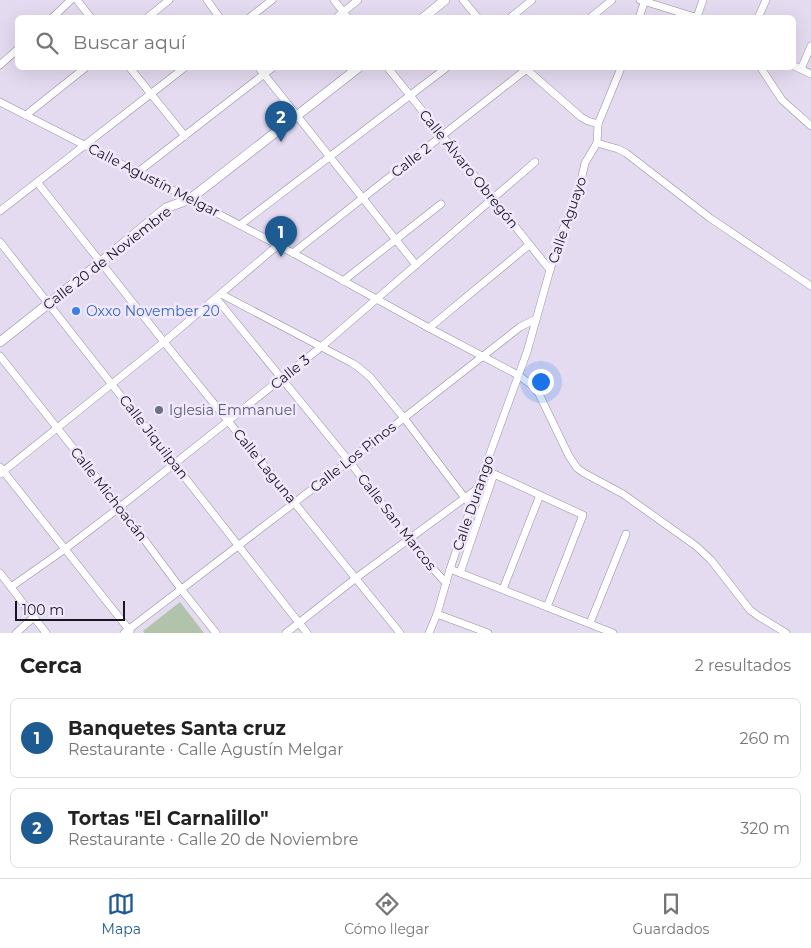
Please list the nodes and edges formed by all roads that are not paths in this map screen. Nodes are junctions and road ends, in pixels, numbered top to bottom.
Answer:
1 (71, 0) edge
2 (77, 0) edge
3 (169, 0) edge
4 (207, 0) edge
5 (272, 0) edge
6 (334, 0) edge
7 (358, 0) edge
8 (445, 0) edge
9 (464, 0) edge
10 (532, 0) edge
11 (612, 0) edge
12 (643, 0) edge
13 (703, 0) edge
14 (766, 0) edge
15 (55, 15) edge
16 (89, 15) edge
17 (151, 15) edge
18 (218, 15) edge
19 (253, 15) edge
20 (346, 15) edge
21 (427, 15) edge
22 (476, 15) edge
23 (514, 15) edge
24 (594, 15) edge
25 (640, 15) edge
26 (691, 15) edge
27 (698, 15) edge
28 (759, 15) edge
29 (811, 46) edge
30 (15, 52) edge
31 (0, 65) edge
32 (797, 68) edge
33 (82, 70) edge
34 (132, 70) edge
35 (181, 70) edge
36 (355, 70) edge
37 (390, 70) edge
38 (443, 70) edge
39 (524, 70) edge
40 (529, 70) edge
41 (620, 70) edge
42 (762, 70) edge
43 (262, 71) edge
44 (811, 74) edge
45 (151, 93) junction
46 (410, 96) junction
47 (0, 102) edge
48 (297, 114) junction
49 (26, 115) junction
50 (598, 124) junction
51 (811, 126) edge
52 (185, 136) junction
53 (442, 136) junction
54 (597, 143) junction
55 (84, 145) junction
56 (330, 156) junction
57 (535, 162) dead end
58 (138, 172) junction
59 (38, 182) junction
60 (363, 197) junction
61 (190, 199) junction
62 (493, 200) junction
63 (441, 204) dead end
64 (0, 211) edge
65 (240, 225) junction
66 (395, 239) junction
67 (0, 242) edge
68 (278, 245) junction
69 (529, 245) junction
70 (293, 252) junction
71 (101, 262) junction
72 (416, 265) junction
73 (550, 270) junction
74 (343, 281) junction
75 (811, 286) edge
76 (219, 296) junction
77 (377, 299) junction
78 (48, 304) junction
79 (536, 319) junction
80 (429, 328) junction
81 (0, 342) edge
82 (164, 342) junction
83 (321, 347) junction
84 (482, 355) junction
85 (0, 356) edge
86 (518, 374) junction
87 (282, 378) junction
88 (111, 383) junction
89 (404, 418) junction
90 (228, 421) junction
91 (57, 429) junction
92 (349, 461) junction
93 (175, 464) junction
94 (1, 470) edge
95 (477, 489) junction
96 (540, 495) junction
97 (464, 497) junction
98 (294, 502) junction
99 (472, 506) junction
100 (120, 507) junction
101 (626, 534) dead end
102 (409, 538) junction
103 (238, 545) junction
104 (65, 549) junction
105 (450, 569) junction
106 (0, 573) edge
107 (460, 573) junction
108 (356, 578) junction
109 (446, 583) junction
110 (12, 588) junction
111 (181, 589) junction
112 (503, 590) junction
113 (547, 607) junction
114 (437, 614) junction
115 (34, 617) junction
116 (299, 623) junction
117 (590, 623) junction
118 (128, 632) edge
119 (16, 633) edge
120 (46, 633) edge
121 (216, 633) edge
122 (286, 633) edge
123 (307, 633) edge
124 (400, 633) edge
125 (430, 633) edge
126 (488, 633) edge
127 (613, 633) edge
128 (786, 633) edge

1 - 15 street
2 - 16 street
3 - 17 street
4 - 18 street
5 - 19 street
6 - 20 street
7 - 20 street
8 - 21 street
9 - 22 street
10 - 23 street
11 - 24 street
12 - 25 street
12 - 26 street
13 - 27 street
14 - 28 street
29 - 32 street
30 - 31 street
32 - 44 street
33 - 49 street
34 - 45 street
35 - 45 street
36 - 48 street, Calle 20 de Noviembre
37 - 46 street, Calle Álvaro Obregón
38 - 46 street
39 - 53 street, Calle 2
40 - 50 street
41 - 50 street, Calle Aguayo
42 - 51 street
43 - 48 street
43 - 52 street
45 - 52 street
45 - 55 street
46 - 53 street, Calle Álvaro Obregón
46 - 56 street
47 - 49 street, Calle Agustín Melgar
48 - 56 street
48 - 61 street, Calle 20 de Noviembre
49 - 55 street, Calle Agustín Melgar
50 - 54 street, Calle Aguayo
52 - 58 street
53 - 60 street, Calle 2
53 - 62 street, Calle Álvaro Obregón
54 - 73 street, Calle Aguayo
54 - 75 street
55 - 58 street, Calle Agustín Melgar
55 - 59 street
56 - 60 street
56 - 65 street
57 - 62 street, Calle 3
58 - 61 street, Calle Agustín Melgar
59 - 64 street
59 - 71 street, Calle Laguna
60 - 66 street
60 - 70 street, Calle 2
61 - 65 street, Calle Agustín Melgar
61 - 71 street, Calle 20 de Noviembre
62 - 69 street, Calle Álvaro Obregón
62 - 72 street, Calle 3
63 - 66 street
65 - 68 street, Calle Agustín Melgar
66 - 72 street
66 - 74 street
67 - 78 street, Calle Jiquilpan
68 - 70 street, Calle Agustín Melgar
68 - 76 street
69 - 73 street, Calle Álvaro Obregón
69 - 80 street
70 - 74 street, Calle Agustín Melgar
71 - 78 street, Calle 20 de Noviembre
71 - 82 street, Calle Laguna
72 - 77 street, Calle 3
73 - 79 street, Calle Aguayo
74 - 77 street, Calle Agustín Melgar
76 - 82 street
76 - 83 street
76 - 87 street, Calle San Marcos
77 - 80 street, Calle Agustín Melgar
77 - 83 street, Calle 3
78 - 81 street, Calle 20 de Noviembre
78 - 88 street, Calle Jiquilpan
79 - 84 street, Calle Los Pinos
79 - 86 street, Calle Aguayo
80 - 84 street, Calle Agustín Melgar
82 - 88 street
82 - 90 street, Calle Laguna
83 - 87 street, Calle 3
83 - 89 street
84 - 86 street, Calle Agustín Melgar
84 - 89 street, Calle Los Pinos
85 - 91 street, Calle Michoacán
86 - 95 street, Calle Durango
86 - 128 street, Calle Agustín Melgar
87 - 90 street, Calle 3
87 - 92 street, Calle San Marcos
88 - 91 street
88 - 93 street, Calle Jiquilpan
89 - 92 street, Calle Los Pinos
89 - 97 street
90 - 93 street, Calle 3
90 - 98 street, Calle Laguna
91 - 94 street
91 - 100 street, Calle Michoacán
92 - 98 street, Calle Los Pinos
92 - 102 street, Calle San Marcos
93 - 100 street, Calle 3
93 - 103 street, Calle Jiquilpan
94 - 104 street
95 - 97 street
95 - 99 street, Calle Durango
96 - 107 street
96 - 112 street
96 - 113 street
97 - 99 street
97 - 102 street
98 - 103 street, Calle Los Pinos
98 - 108 street, Calle Laguna
99 - 105 street, Calle Durango
100 - 104 street, Calle 3
100 - 111 street, Calle Michoacán
101 - 117 street
102 - 108 street
102 - 109 street, Calle San Marcos
103 - 111 street, Calle Los Pinos
103 - 116 street, Calle Jiquilpan
104 - 110 street, Calle 3
104 - 118 street
105 - 107 street
105 - 109 street, Calle Durango
106 - 110 street
107 - 112 street
108 - 116 street
108 - 124 street, Calle Laguna
109 - 114 street, Calle Durango
110 - 115 street
111 - 118 street, Calle Los Pinos
111 - 121 street, Calle Michoacán
112 - 113 street
113 - 117 street
114 - 125 street, Calle Durango
114 - 126 street
115 - 119 street
115 - 120 street
116 - 122 street
116 - 123 street, Calle Jiquilpan
117 - 127 street

